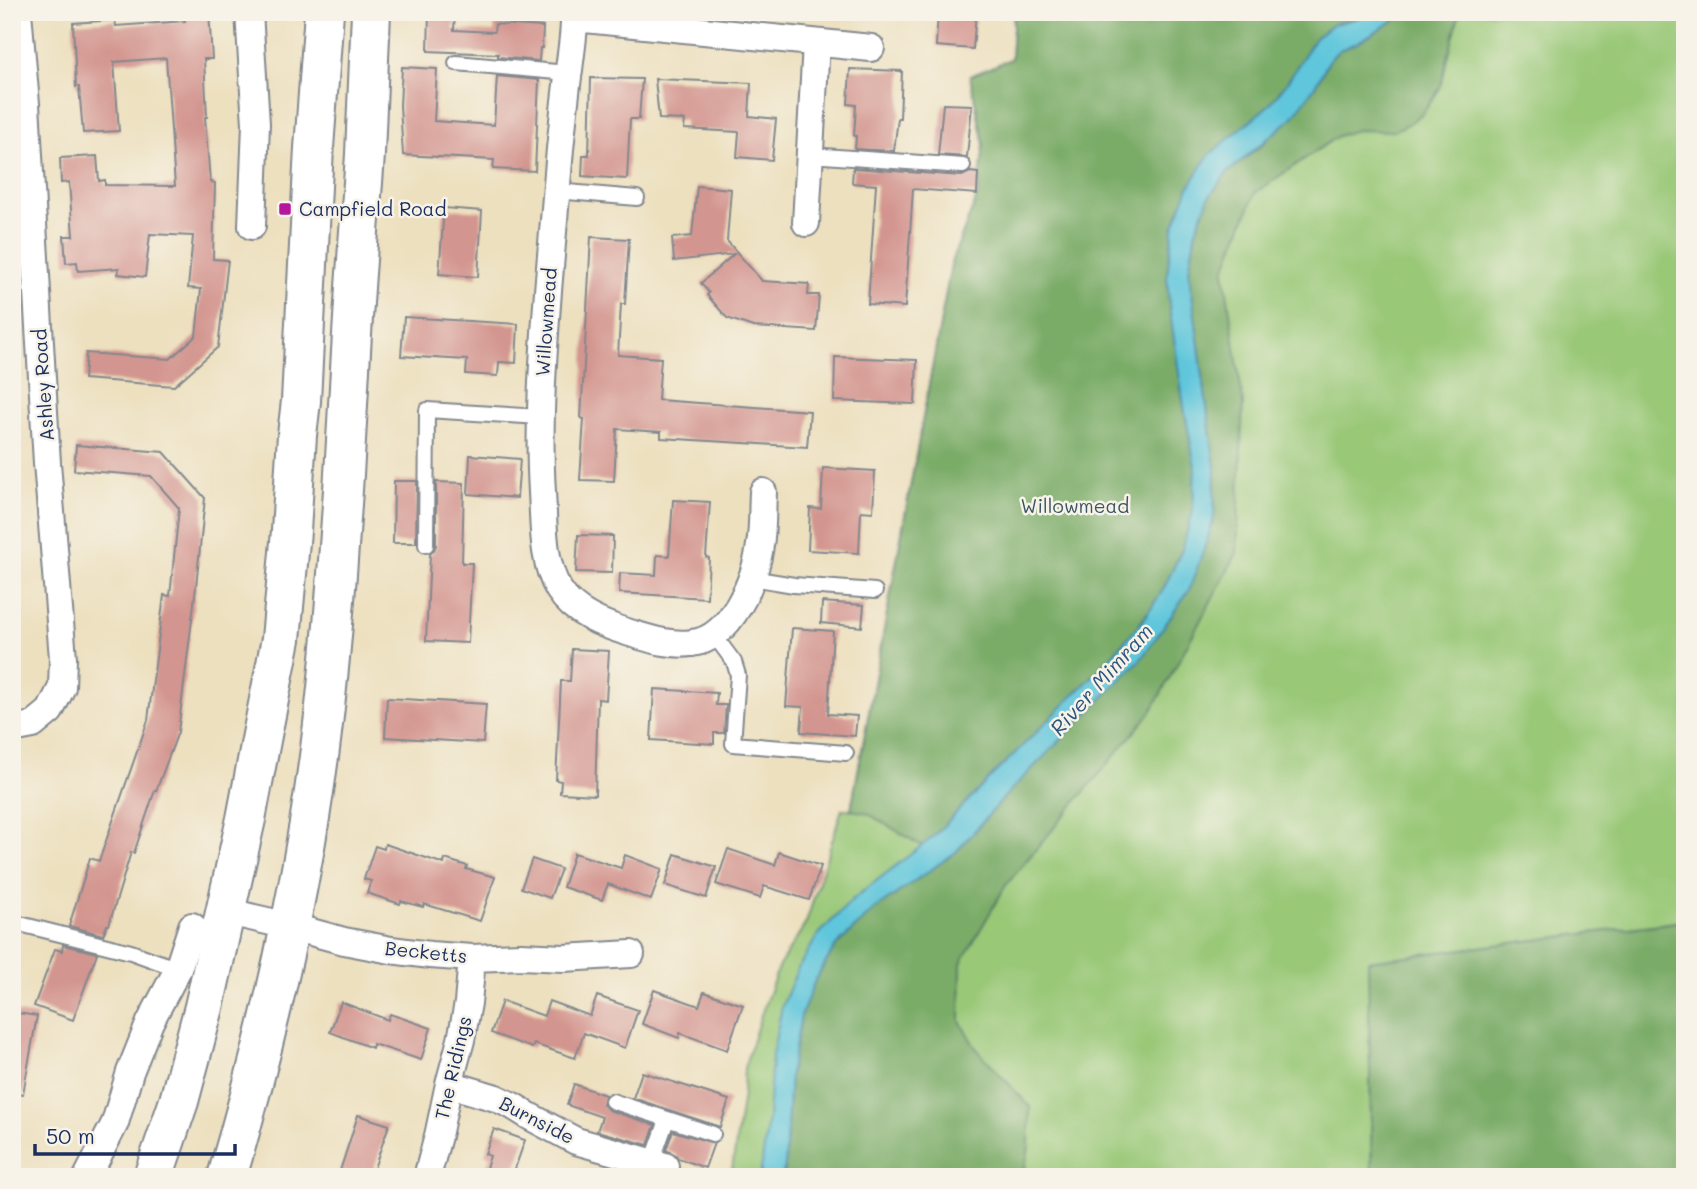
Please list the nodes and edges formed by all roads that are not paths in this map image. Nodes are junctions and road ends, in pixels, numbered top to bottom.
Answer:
1 (18, 12) edge
2 (249, 12) edge
3 (324, 12) edge
4 (372, 12) edge
5 (575, 15) edge
6 (816, 43) junction
7 (871, 48) dead end
8 (456, 63) dead end
9 (568, 73) junction
10 (810, 155) junction
11 (963, 166) dead end
12 (556, 191) junction
13 (638, 198) dead end
14 (806, 223) dead end
15 (252, 226) dead end
16 (540, 416) junction
17 (763, 492) dead end
18 (426, 545) dead end
19 (752, 579) junction
20 (875, 591) dead end
21 (714, 635) junction
22 (12, 729) edge
23 (846, 753) dead end
24 (208, 919) junction
25 (12, 922) edge
26 (289, 926) junction
27 (631, 954) dead end
28 (472, 958) junction
29 (178, 969) junction
30 (449, 1084) junction
31 (612, 1101) dead end
32 (667, 1119) junction
33 (713, 1134) dead end
34 (659, 1164) joint
35 (87, 1177) edge
36 (153, 1177) edge
37 (227, 1177) edge
38 (427, 1177) edge

1 - 22 street, Ashley Road
2 - 15 street
3 - 24 highway
4 - 26 highway
5 - 6 street, Willowmead
5 - 9 street, Willowmead
6 - 7 street, Willowmead
6 - 10 street
8 - 9 lane
9 - 12 street, Willowmead
10 - 11 lane
10 - 14 street
12 - 13 lane
12 - 16 street, Willowmead
16 - 18 lane
16 - 21 street, Willowmead
17 - 19 street
19 - 20 lane
19 - 21 street
21 - 23 lane
24 - 26 street, Becketts
24 - 29 street
24 - 36 highway
25 - 29 lane
26 - 28 street, Becketts
26 - 37 highway
27 - 28 street, Becketts
28 - 30 street, The Ridings
29 - 35 street
30 - 34 street, Burnside
30 - 38 street, The Ridings
31 - 32 lane
32 - 33 lane
32 - 34 lane

